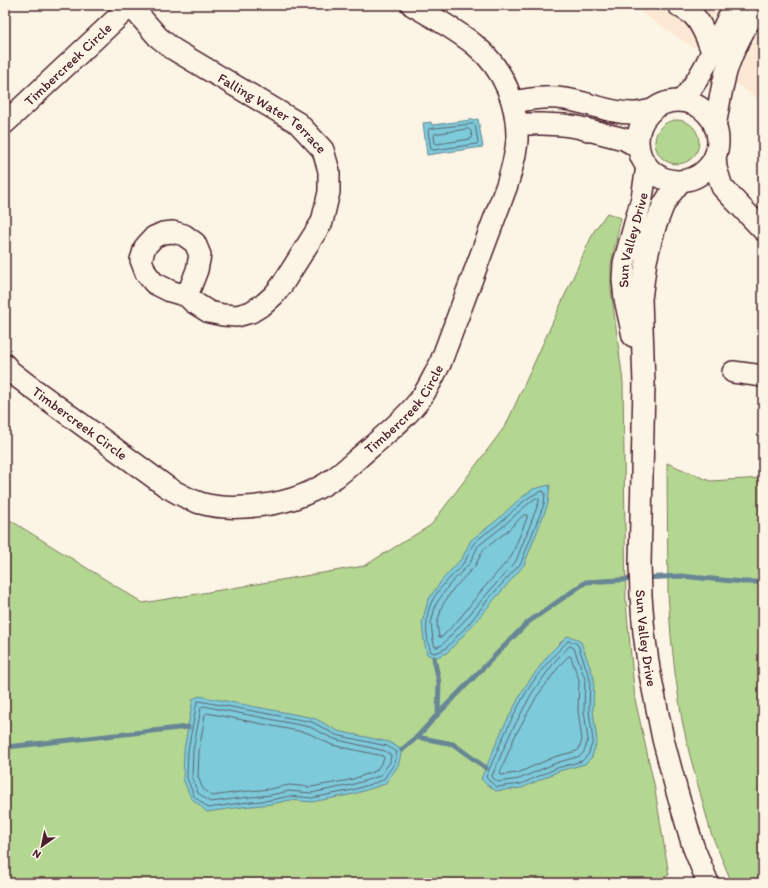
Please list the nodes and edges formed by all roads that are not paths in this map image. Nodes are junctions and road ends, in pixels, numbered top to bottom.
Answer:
1 (131, 5) edge
2 (412, 5) edge
3 (730, 5) edge
4 (735, 5) edge
5 (759, 5) edge
6 (685, 10) edge
7 (712, 51) junction
8 (681, 101) junction
9 (513, 102) junction
10 (652, 110) junction
11 (5, 123) edge
12 (517, 124) junction
13 (715, 127) junction
14 (638, 147) junction
15 (715, 156) junction
16 (647, 166) junction
17 (687, 179) junction
18 (722, 187) junction
19 (763, 230) edge
20 (187, 296) dead end
21 (5, 365) edge
22 (733, 372) dead end
23 (763, 376) edge
24 (644, 384) junction
25 (708, 883) edge

1 - 11 street, Timbercreek Circle
1 - 20 street, Falling Water Terrace
2 - 9 street, Timbercreek Circle
3 - 6 street
4 - 7 street
5 - 13 street, Sun Valley Drive
6 - 7 street
7 - 8 street
8 - 10 street
8 - 13 street
9 - 10 street
9 - 12 street, Timbercreek Circle
10 - 14 street
12 - 14 street
12 - 21 street, Timbercreek Circle
13 - 15 street, Sun Valley Drive
14 - 16 street, Sun Valley Drive
15 - 17 street, Sun Valley Drive
15 - 18 street
16 - 17 street, Sun Valley Drive
16 - 24 street, Sun Valley Drive
17 - 18 street
17 - 24 street, Sun Valley Drive
18 - 19 street
22 - 23 street
24 - 25 street, Sun Valley Drive

